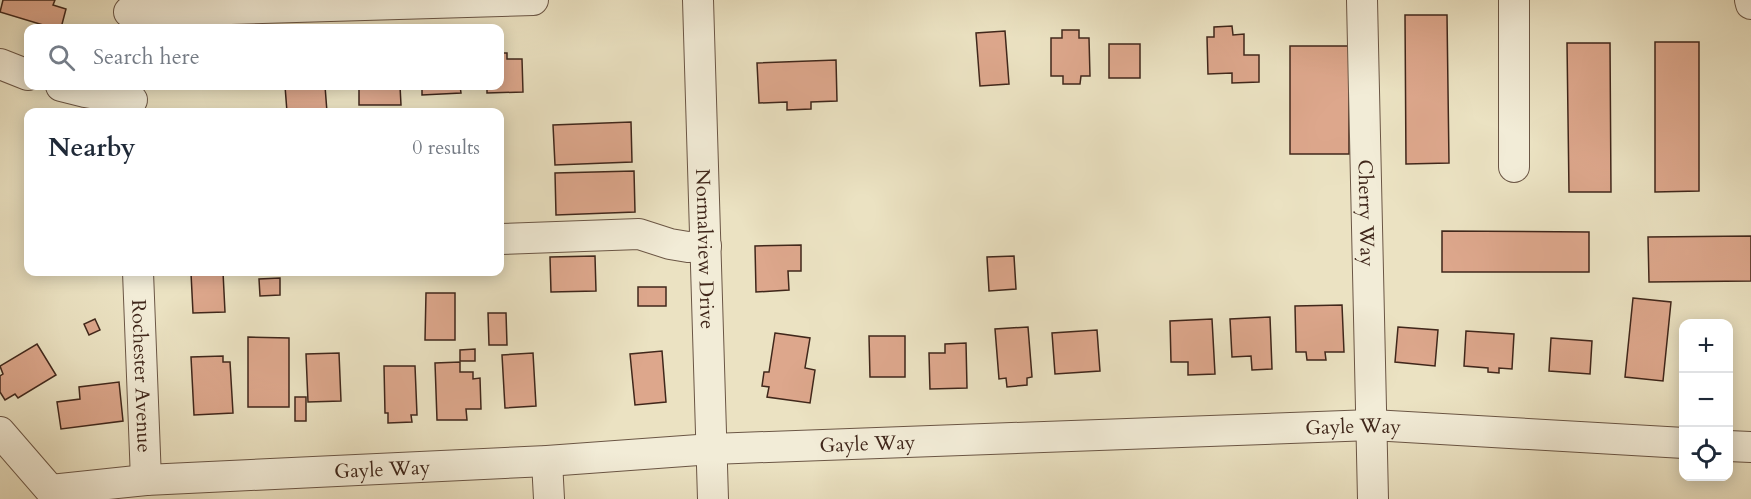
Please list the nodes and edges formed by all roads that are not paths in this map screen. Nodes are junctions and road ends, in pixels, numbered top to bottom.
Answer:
1 (533, 0) edge
2 (698, 0) edge
3 (1362, 0) edge
4 (1514, 0) edge
5 (129, 13) edge
6 (0, 64) edge
7 (24, 73) edge
8 (77, 90) edge
9 (132, 99) edge
10 (1514, 167) dead end
11 (504, 239) edge
12 (706, 246) junction
13 (138, 276) edge
14 (1372, 425) junction
15 (0, 432) edge
16 (1679, 443) edge
17 (1733, 446) edge
18 (1751, 447) edge
19 (712, 448) junction
20 (547, 461) junction
21 (146, 480) junction
22 (55, 495) edge
23 (549, 499) edge
24 (713, 499) edge
25 (1373, 499) edge

1 - 5 street
2 - 12 street, Normalview Drive
3 - 14 street, Cherry Way
4 - 10 street
6 - 7 street
8 - 9 street
11 - 12 street
12 - 19 street, Normalview Drive
13 - 21 street, Rochester Avenue
14 - 16 street, Gayle Way
14 - 19 street, Gayle Way
14 - 25 street, Cherry Way
15 - 22 street
17 - 18 street
19 - 20 street, Gayle Way
19 - 24 street, Normalview Drive
20 - 21 street, Gayle Way
20 - 23 street
21 - 22 street, Gayle Way

